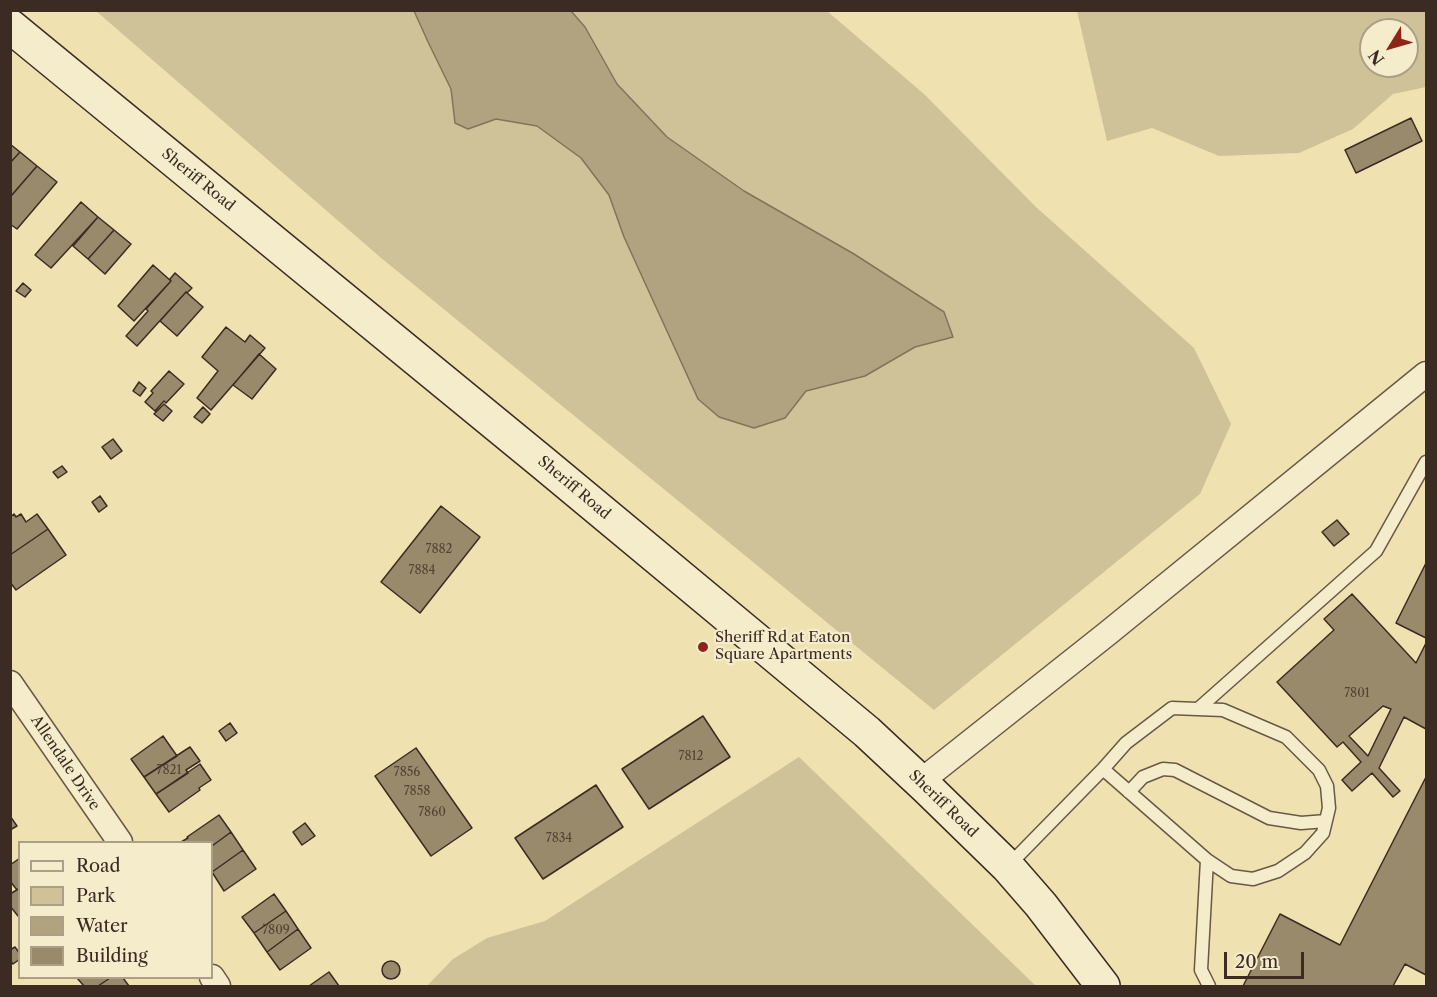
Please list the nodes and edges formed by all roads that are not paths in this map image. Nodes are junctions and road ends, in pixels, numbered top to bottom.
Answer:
1 (10, 26) edge
2 (1426, 374) edge
3 (1426, 462) edge
4 (10, 683) edge
5 (1198, 709) junction
6 (1103, 769) junction
7 (920, 782) junction
8 (1129, 792) junction
9 (1326, 821) junction
10 (119, 841) edge
11 (1207, 860) junction
12 (1007, 866) junction
13 (1102, 987) edge
14 (1209, 987) edge

1 - 7 main road, Sheriff Road
2 - 7 street
3 - 5 lane
4 - 10 street, Allendale Drive
5 - 6 lane
5 - 9 lane
6 - 8 lane
6 - 12 lane
7 - 12 main road, Sheriff Road
8 - 9 lane
8 - 11 lane
9 - 11 lane
11 - 14 lane
12 - 13 main road, Sheriff Road

